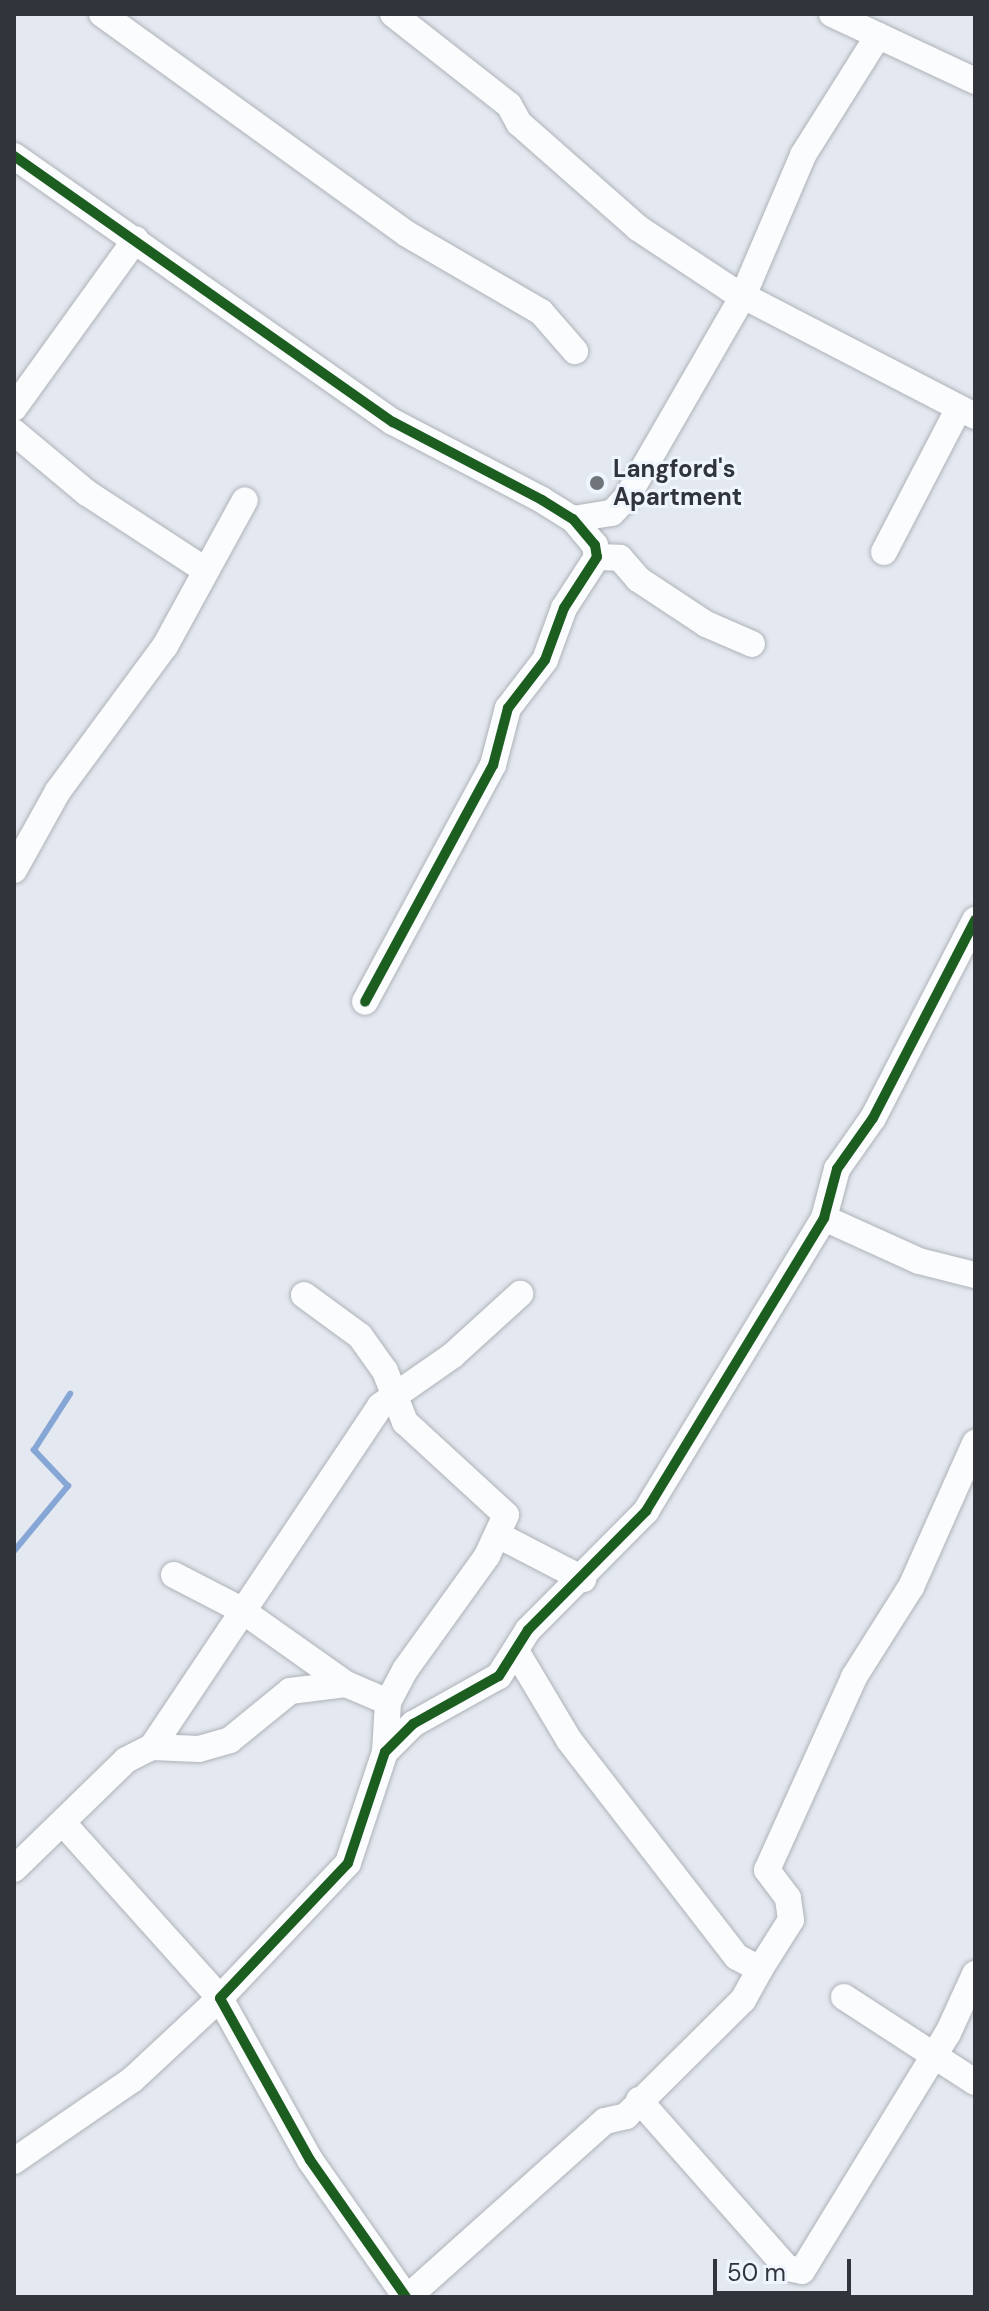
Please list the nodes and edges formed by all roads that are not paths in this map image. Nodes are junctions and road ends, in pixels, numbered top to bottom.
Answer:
1 (102, 14) edge
2 (393, 14) edge
3 (832, 14) edge
4 (878, 36) junction
5 (975, 81) edge
6 (14, 156) edge
7 (136, 239) junction
8 (743, 296) junction
9 (575, 351) dead end
10 (14, 408) edge
11 (967, 412) edge
12 (14, 432) edge
13 (245, 500) dead end
14 (573, 519) junction
15 (884, 552) dead end
16 (597, 557) junction
17 (202, 568) junction
18 (752, 644) dead end
19 (14, 870) edge
20 (975, 920) edge
21 (365, 1002) dead end
22 (824, 1218) junction
23 (975, 1275) edge
24 (520, 1294) dead end
25 (304, 1295) dead end
26 (393, 1393) junction
27 (975, 1443) edge
28 (498, 1535) junction
29 (174, 1575) dead end
30 (583, 1579) junction
31 (240, 1609) junction
32 (516, 1651) junction
33 (346, 1684) junction
34 (388, 1702) junction
35 (152, 1747) junction
36 (385, 1752) junction
37 (65, 1825) junction
38 (14, 1869) edge
39 (760, 1969) junction
40 (975, 1974) edge
41 (844, 1997) dead end
42 (220, 1998) junction
43 (934, 2051) junction
44 (975, 2082) edge
45 (639, 2100) junction
46 (14, 2161) edge
47 (407, 2297) edge

1 - 9 street
2 - 8 street
3 - 4 street
4 - 5 street
4 - 8 street
6 - 7 street
7 - 10 street
7 - 14 street
8 - 11 street
8 - 14 street
11 - 15 street
12 - 17 street
13 - 17 street
14 - 16 street
16 - 18 street
16 - 21 street
17 - 19 street
20 - 22 street
22 - 23 street
22 - 30 street
24 - 26 street
25 - 26 street
26 - 28 street
26 - 31 street
27 - 39 street
28 - 30 street
28 - 34 street
29 - 31 street
30 - 32 street
31 - 33 street
31 - 35 street
32 - 36 street
32 - 39 street
33 - 34 street
33 - 35 street
34 - 36 street
35 - 37 street
36 - 42 street
37 - 38 street
37 - 42 street
39 - 45 street
40 - 43 street
41 - 43 street
42 - 46 street
42 - 47 street
43 - 44 street
43 - 45 street
45 - 47 street

